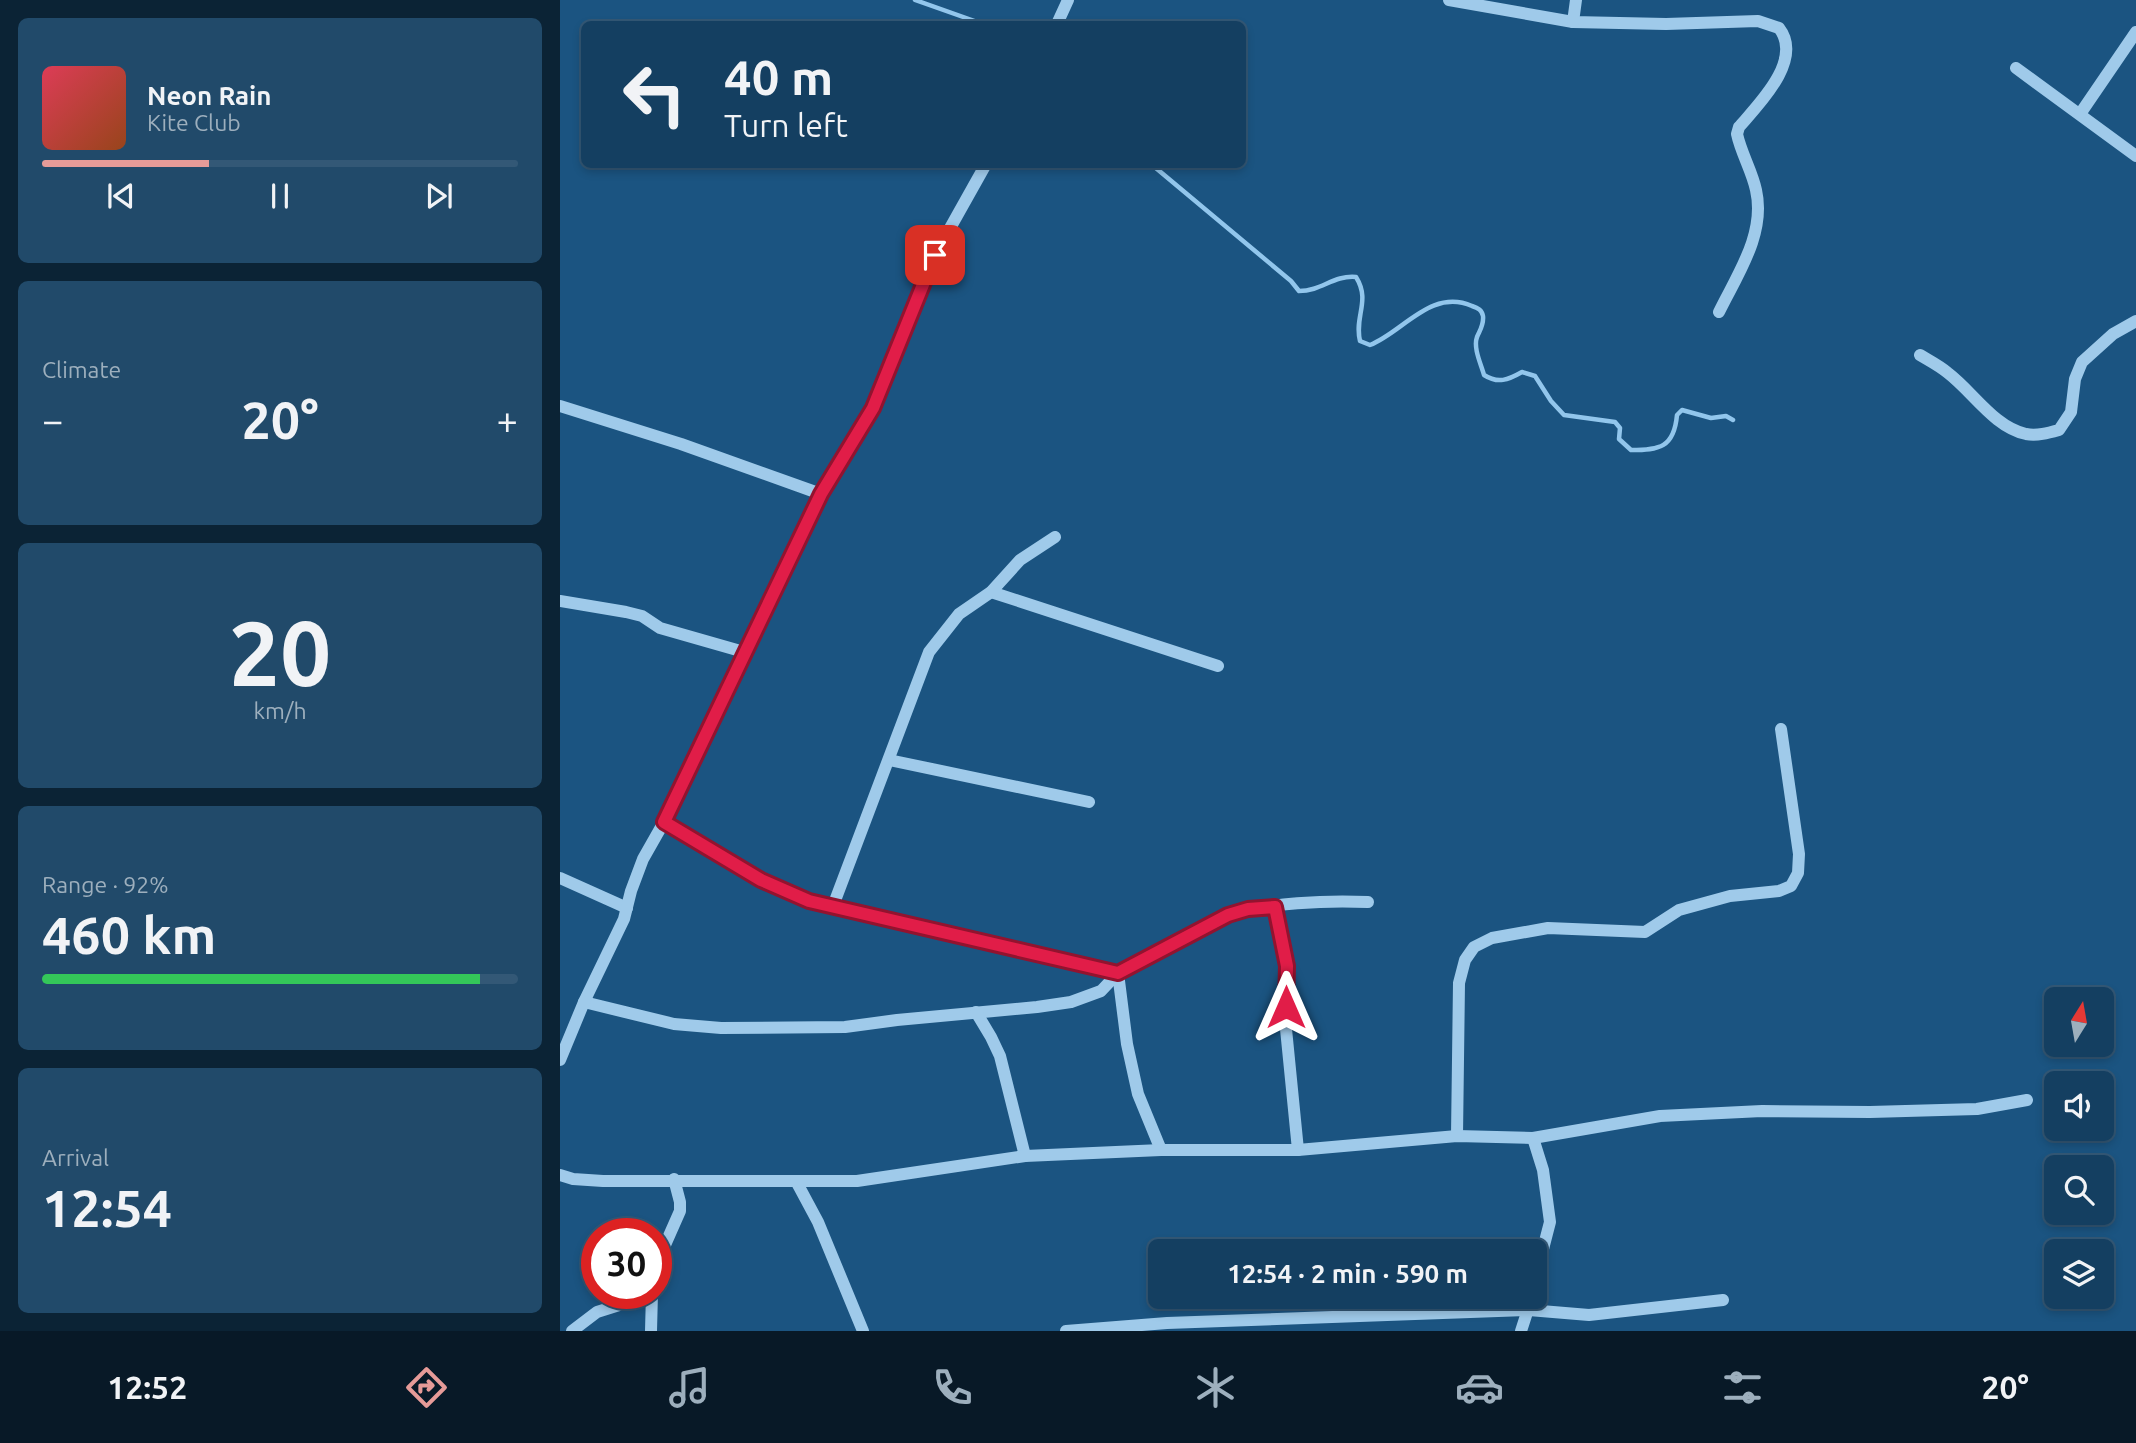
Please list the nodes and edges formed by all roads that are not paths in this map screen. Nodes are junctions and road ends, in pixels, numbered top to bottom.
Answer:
1 (1068, 0) edge
2 (1449, 0) edge
3 (1576, 0) edge
4 (1058, 21) edge
5 (1573, 22) junction
6 (2136, 32) edge
7 (2016, 68) dead end
8 (2080, 114) junction
9 (2136, 156) edge
10 (984, 168) edge
11 (1719, 312) dead end
12 (2136, 321) edge
13 (1920, 355) dead end
14 (560, 406) edge
15 (821, 494) junction
16 (1055, 537) dead end
17 (991, 592) junction
18 (560, 601) edge
19 (744, 652) junction
20 (1218, 666) dead end
21 (1781, 729) dead end
22 (889, 760) junction
23 (1089, 802) dead end
24 (664, 822) junction
25 (560, 878) edge
26 (1368, 902) dead end
27 (833, 906) junction
28 (1275, 907) junction
29 (627, 908) junction
30 (1118, 973) junction
31 (584, 1002) junction
32 (976, 1012) junction
33 (560, 1060) edge
34 (2027, 1100) dead end
35 (1457, 1136) junction
36 (1533, 1138) junction
37 (1161, 1150) junction
38 (1298, 1150) junction
39 (1024, 1156) junction
40 (560, 1175) edge
41 (674, 1180) junction
42 (796, 1181) junction
43 (672, 1229) edge
44 (1546, 1239) edge
45 (1723, 1300) dead end
46 (606, 1309) edge
47 (651, 1309) edge
48 (1529, 1310) junction
49 (572, 1331) edge
50 (651, 1331) edge
51 (863, 1331) edge
52 (1066, 1331) edge
53 (1521, 1331) edge

1 - 4 street
2 - 5 street
3 - 5 street
5 - 11 street
6 - 8 street
7 - 8 street
8 - 9 street
10 - 15 street
12 - 13 street
14 - 15 street
15 - 19 street
16 - 17 street
17 - 20 street
17 - 22 street
18 - 19 street
19 - 24 street
21 - 35 street
22 - 23 street
22 - 27 street
24 - 27 street
24 - 29 street
25 - 29 street
26 - 28 street
27 - 30 street
28 - 30 street
28 - 38 street
29 - 31 street
30 - 32 street
30 - 37 street
31 - 32 street
31 - 33 street
32 - 39 street
34 - 36 street
35 - 36 street
35 - 38 street
36 - 44 street
37 - 38 street
37 - 39 street
39 - 42 street
40 - 41 street
41 - 42 street
41 - 43 street
42 - 51 street
45 - 48 street
46 - 49 street
47 - 50 street
48 - 52 street
48 - 53 street

